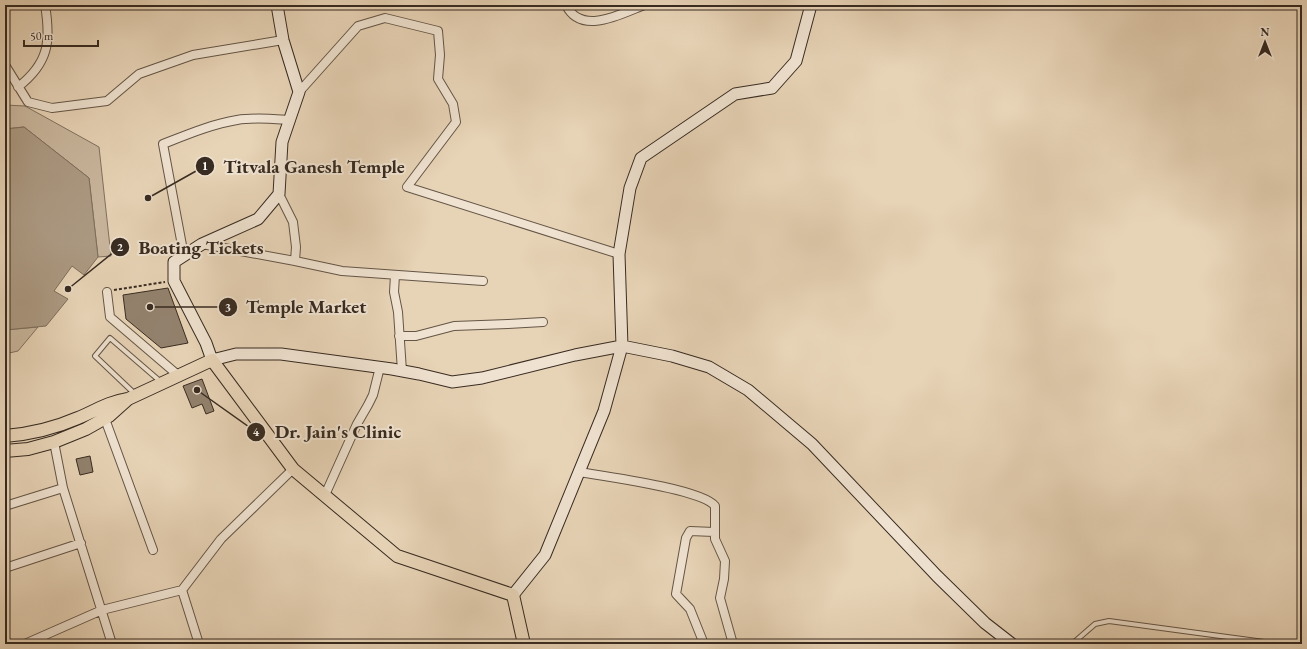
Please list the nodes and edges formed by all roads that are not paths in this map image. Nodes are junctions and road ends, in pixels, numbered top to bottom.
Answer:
1 (45, 5) edge
2 (277, 5) edge
3 (566, 5) edge
4 (644, 5) edge
5 (811, 5) edge
6 (283, 40) junction
7 (5, 66) edge
8 (18, 87) junction
9 (300, 92) junction
10 (290, 120) junction
11 (279, 194) junction
12 (202, 244) junction
13 (619, 254) junction
14 (184, 256) junction
15 (295, 261) junction
16 (395, 275) junction
17 (483, 281) dead end
18 (107, 292) road end
19 (543, 322) dead end
20 (399, 336) junction
21 (622, 346) junction
22 (212, 360) junction
23 (380, 367) junction
24 (402, 371) junction
25 (179, 376) junction
26 (162, 383) junction
27 (132, 397) junction
28 (105, 419) junction
29 (5, 436) edge
30 (54, 442) junction
31 (5, 451) edge
32 (293, 469) junction
33 (579, 472) junction
34 (63, 488) junction
35 (325, 495) junction
36 (5, 506) edge
37 (714, 532) junction
38 (81, 543) junction
39 (153, 550) dead end
40 (5, 568) edge
41 (182, 590) junction
42 (513, 595) junction
43 (102, 610) junction
44 (25, 644) edge
45 (112, 644) edge
46 (199, 644) edge
47 (524, 644) edge
48 (704, 644) edge
49 (733, 644) edge
50 (1012, 644) edge
51 (1072, 644) edge
52 (1279, 644) edge

1 - 8 street
2 - 6 street
3 - 4 street
5 - 13 street
6 - 8 street
6 - 9 street
7 - 8 street
9 - 10 street
9 - 13 street
10 - 11 street
10 - 14 street
11 - 12 street
11 - 15 street
12 - 14 street
12 - 15 street
13 - 21 street
14 - 22 street
15 - 16 street
16 - 17 street
16 - 20 street
18 - 25 street
19 - 20 street
20 - 24 street
21 - 24 street
21 - 33 street
21 - 50 street
22 - 23 street
22 - 25 main road
22 - 32 main road
23 - 24 street
23 - 35 street
25 - 26 main road
26 - 27 main road
26 - 27 lane
27 - 28 main road
27 - 29 main road
28 - 30 main road
28 - 39 street
30 - 31 main road
30 - 34 street
32 - 35 main road
32 - 41 street
33 - 37 street
33 - 42 street
34 - 36 street
34 - 38 street
35 - 42 main road
37 - 48 street
37 - 49 street
38 - 40 street
38 - 43 street
41 - 43 street
41 - 46 street
42 - 47 main road
43 - 44 street
43 - 45 street
51 - 52 lane

